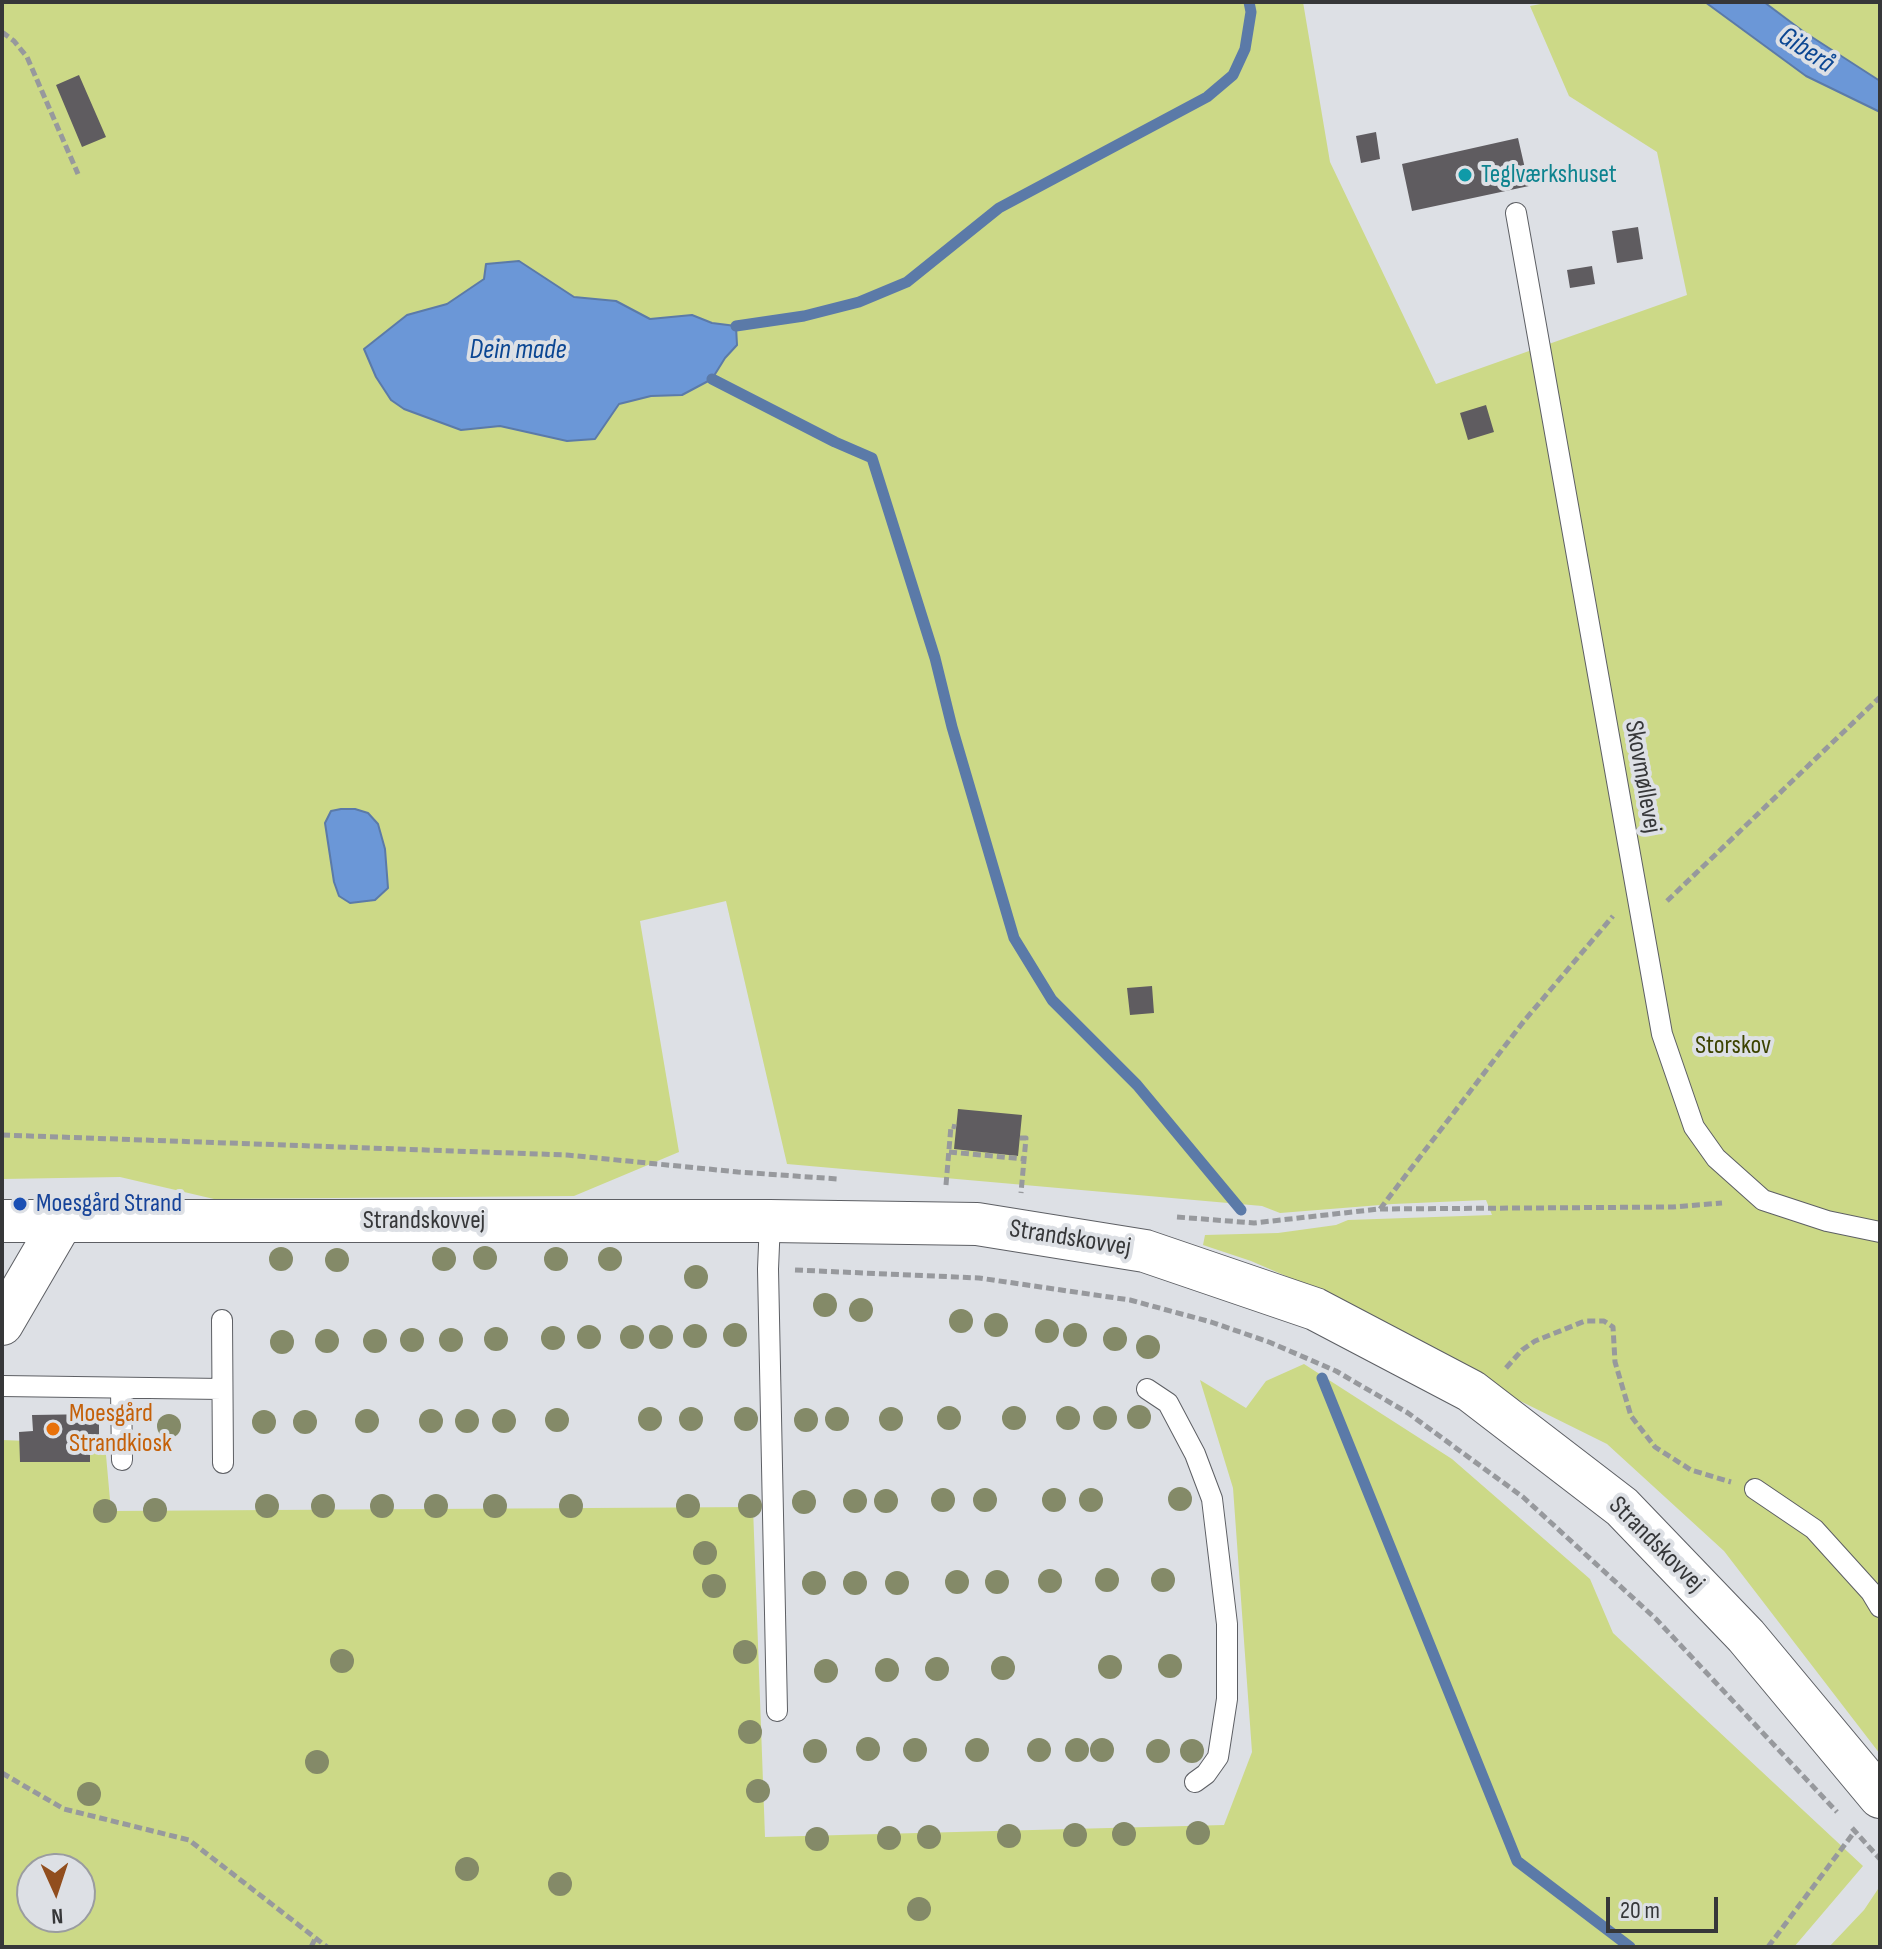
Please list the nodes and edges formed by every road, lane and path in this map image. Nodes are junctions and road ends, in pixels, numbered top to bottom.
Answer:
1 (2, 32) edge
2 (78, 174) dead end
3 (1516, 213) dead end
4 (1880, 697) edge
5 (1640, 907) junction
6 (956, 1127) dead end
7 (1020, 1138) dead end
8 (949, 1152) junction
9 (1024, 1159) junction
10 (946, 1186) dead end
11 (1021, 1194) dead end
12 (1379, 1209) dead end
13 (2, 1221) edge
14 (62, 1221) junction
15 (770, 1221) junction
16 (1880, 1232) edge
17 (768, 1269) junction
18 (222, 1320) dead end
19 (2, 1324) edge
20 (2, 1386) edge
21 (121, 1389) junction
22 (222, 1389) junction
23 (1147, 1389) dead end
24 (1483, 1400) junction
25 (122, 1460) dead end
26 (223, 1463) dead end
27 (1755, 1489) joint
28 (1880, 1607) edge
29 (777, 1711) dead end
30 (2, 1773) edge
31 (1195, 1782) dead end
32 (1872, 1790) edge
33 (1855, 1831) junction
34 (1880, 1859) edge
35 (316, 1937) junction
36 (311, 1947) edge
37 (327, 1947) edge
38 (1768, 1947) edge

1 - 2 path
3 - 5 lane, Skovmøllevej
4 - 5 path
5 - 12 path
5 - 16 lane, Skovmøllevej
6 - 8 path
7 - 9 path
8 - 9 path
8 - 10 path
9 - 11 path
13 - 14 street, Strandskovvej
14 - 15 street, Strandskovvej
14 - 19 street
15 - 17 lane
15 - 24 street, Strandskovvej
17 - 29 lane
17 - 33 path
18 - 22 lane
20 - 21 lane
21 - 22 lane
21 - 25 lane
22 - 26 lane
23 - 31 lane
24 - 27 path
24 - 32 street, Strandskovvej
27 - 28 lane
30 - 35 path
32 - 33 path
33 - 34 path
33 - 38 path
35 - 36 path
35 - 37 path

